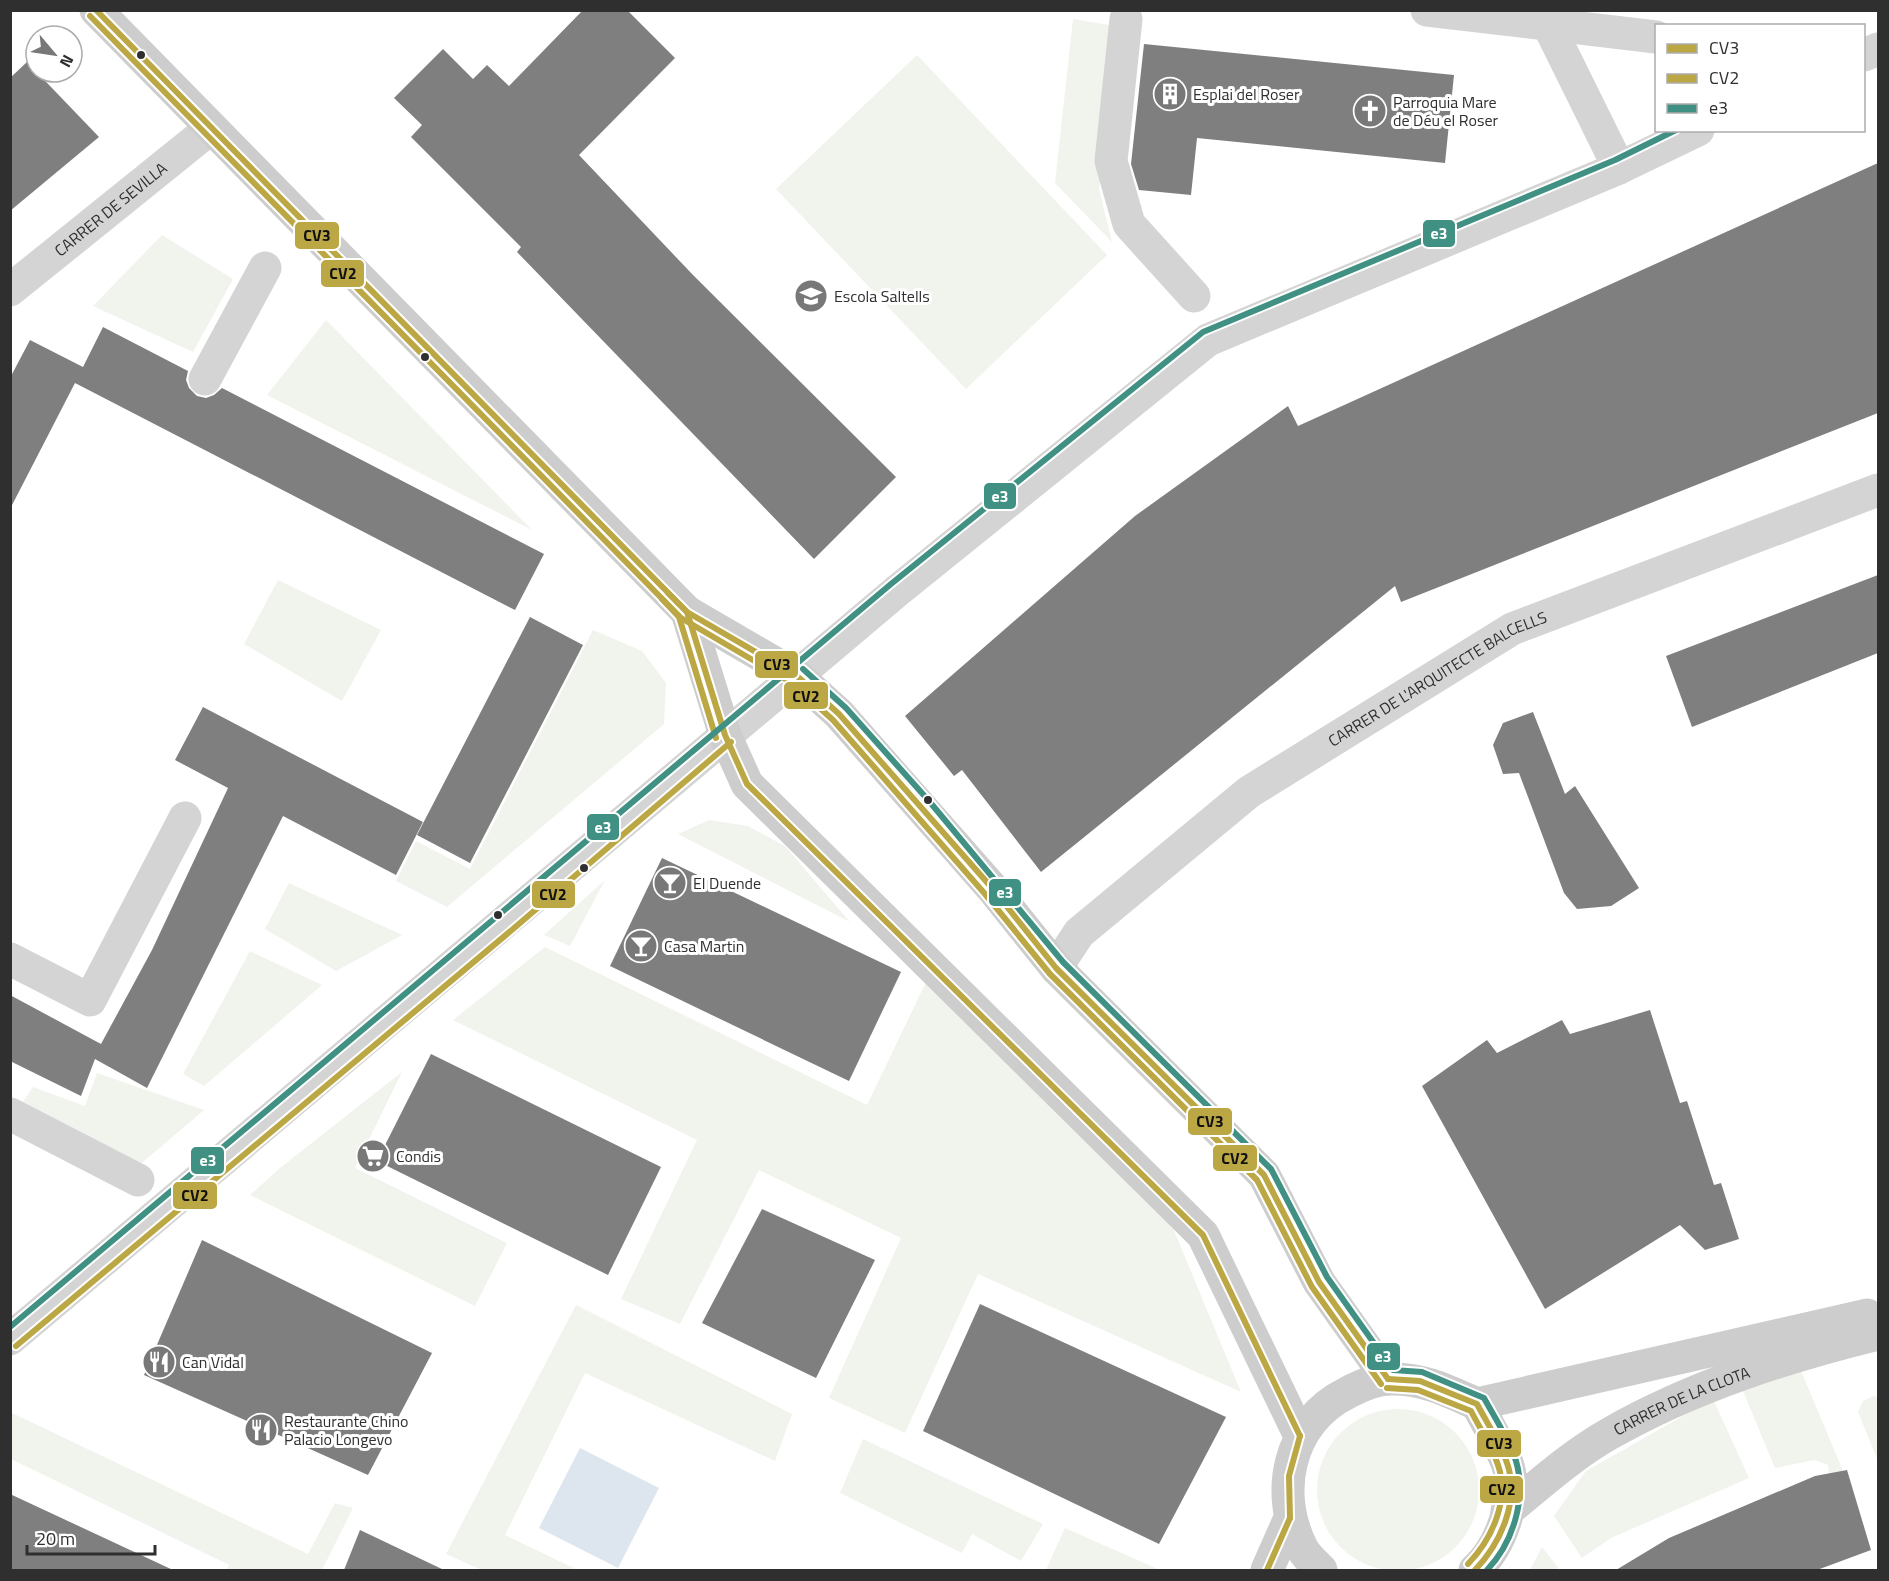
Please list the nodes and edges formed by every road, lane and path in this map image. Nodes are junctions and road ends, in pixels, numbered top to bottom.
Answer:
1 (96, 10) edge
2 (1428, 10) edge
3 (1543, 16) edge
4 (1126, 19) dead end
5 (1655, 37) edge
6 (212, 128) junction
7 (1694, 132) edge
8 (1619, 168) junction
9 (265, 268) dead end
10 (10, 290) edge
11 (1194, 296) dead end
12 (205, 379) dead end
13 (1878, 490) edge
14 (687, 612) junction
15 (797, 676) junction
16 (725, 735) junction
17 (185, 818) dead end
18 (10, 958) edge
19 (1056, 968) junction
20 (10, 1114) edge
21 (138, 1180) dead end
22 (1878, 1312) edge
23 (1878, 1334) edge
24 (1825, 1337) junction
25 (10, 1339) edge
26 (1388, 1379) junction
27 (1477, 1404) junction
28 (1300, 1436) junction
29 (1507, 1511) junction
30 (1290, 1518) junction
31 (1267, 1570) edge
32 (1321, 1570) edge
33 (1475, 1570) edge

1 - 6 street
2 - 3 street
3 - 5 street
3 - 8 street
4 - 11 street
6 - 10 street, CARRER DE SEVILLA
6 - 14 street
7 - 8 street
8 - 15 street
9 - 12 street
13 - 19 street, CARRER DE L'ARQUITECTE BALCELLS
14 - 15 street
14 - 16 street
15 - 16 street
15 - 19 street
16 - 25 street
16 - 28 street
17 - 18 street
19 - 26 street
20 - 21 street
22 - 24 street, CARRER DE LA CLOTA
23 - 24 street, CARRER DE LA CLOTA
24 - 27 street, CARRER DE LA CLOTA
24 - 29 street, CARRER DE LA CLOTA
26 - 27 street
26 - 28 street
27 - 29 street
28 - 30 street
29 - 33 street
30 - 31 street
30 - 32 street

